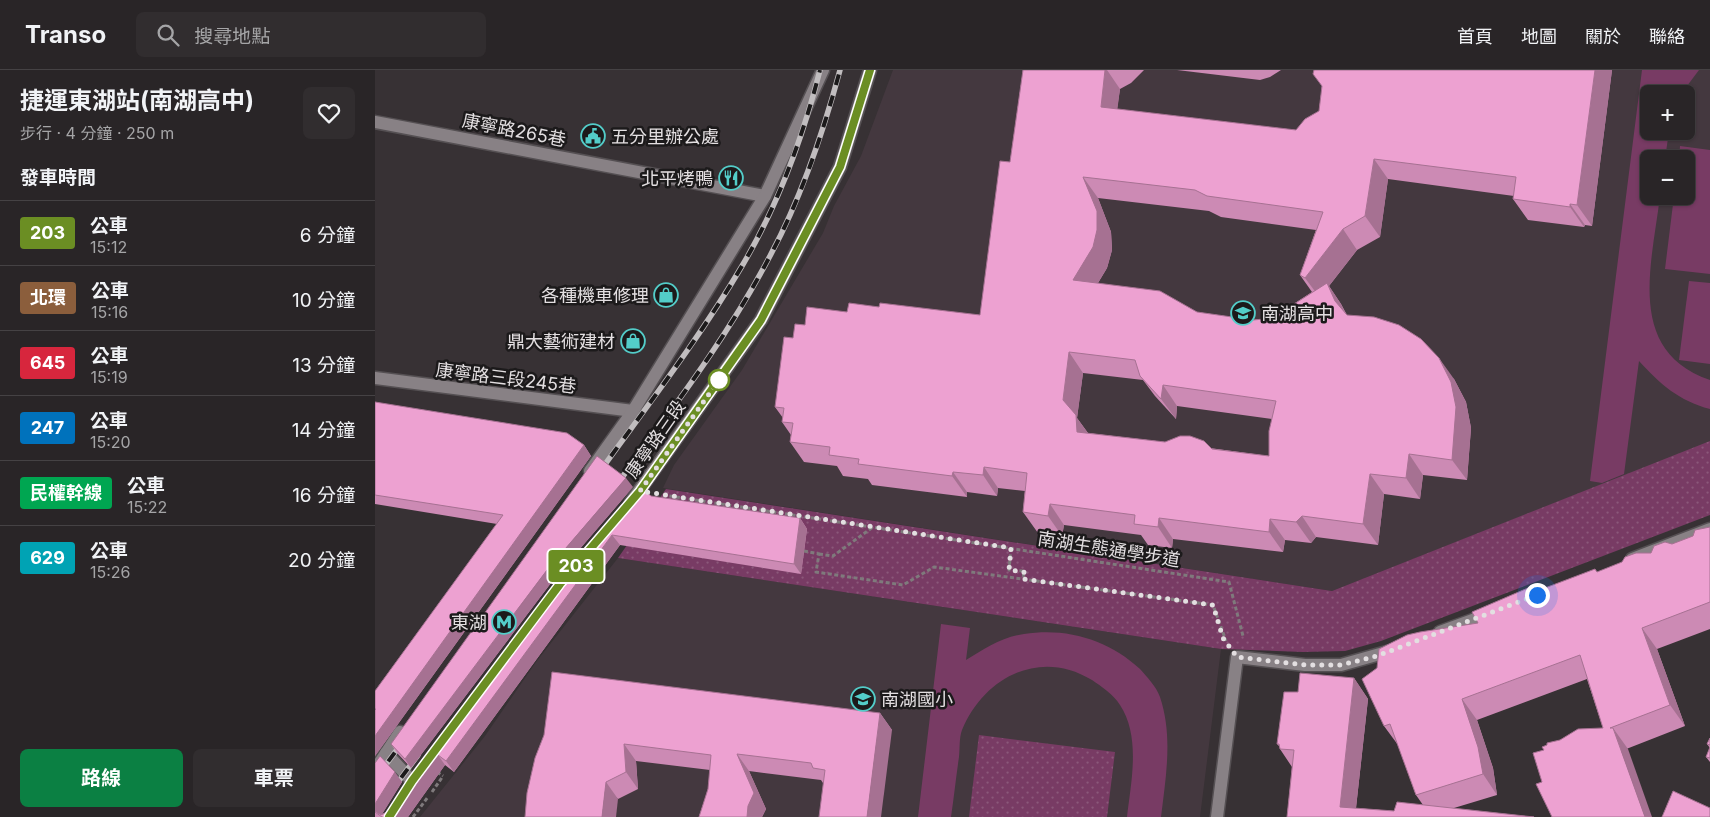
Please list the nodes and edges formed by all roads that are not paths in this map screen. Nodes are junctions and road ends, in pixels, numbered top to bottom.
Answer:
1 (823, 70) edge
2 (871, 70) edge
3 (375, 122) edge
4 (765, 196) junction
5 (375, 378) edge
6 (633, 411) junction
7 (581, 483) edge
8 (621, 513) edge
9 (1710, 529) edge
10 (1620, 564) edge
11 (1503, 609) edge
12 (1431, 636) edge
13 (1404, 646) edge
14 (409, 721) edge
15 (380, 753) edge
16 (375, 770) edge
17 (403, 795) edge
18 (1217, 817) edge

1 - 4 main road, 康寧路三段
2 - 8 main road, 康寧路三段
3 - 4 main road, 康寧路265巷
4 - 6 main road, 康寧路三段
5 - 6 main road, 康寧路三段245巷
6 - 7 main road, 康寧路三段
9 - 10 main road
11 - 12 main road
13 - 18 main road
14 - 15 main road
15 - 16 main road
15 - 17 main road

